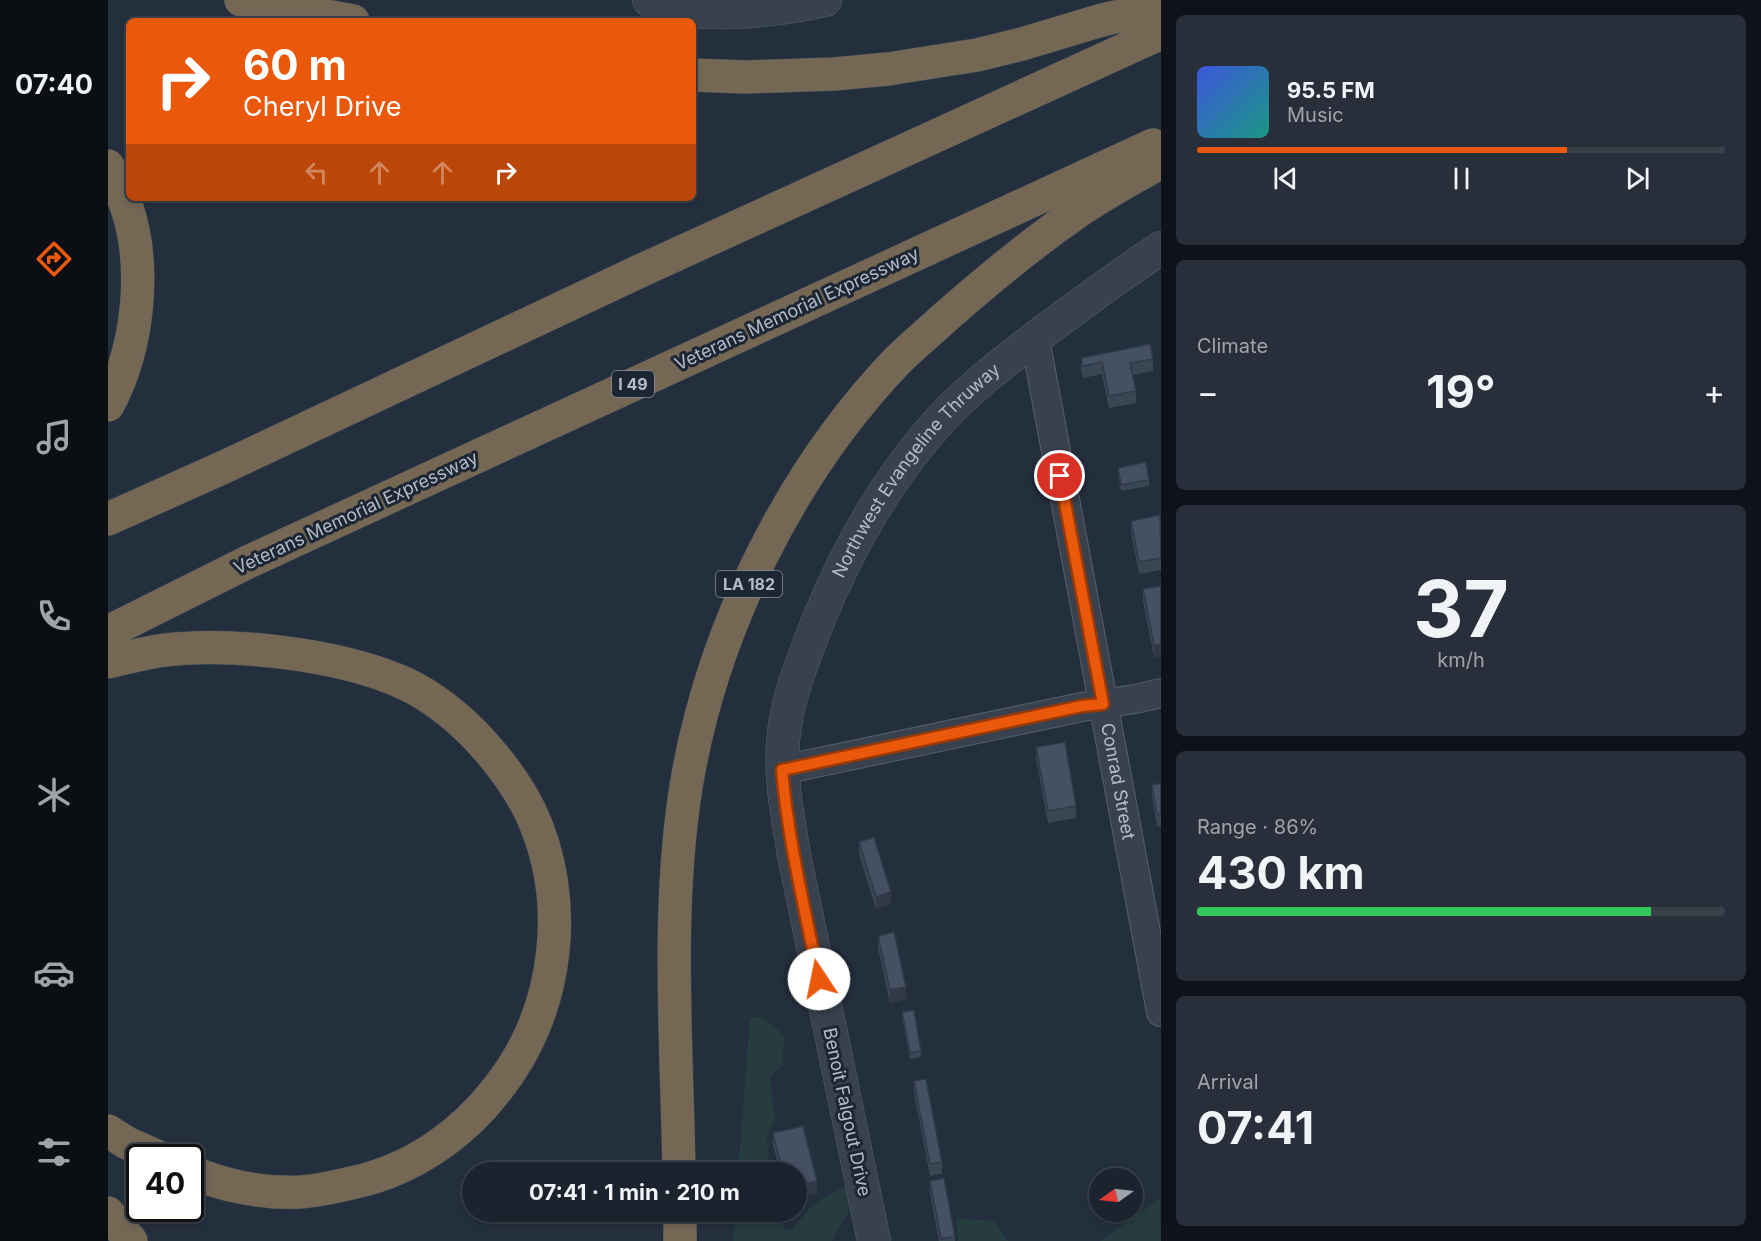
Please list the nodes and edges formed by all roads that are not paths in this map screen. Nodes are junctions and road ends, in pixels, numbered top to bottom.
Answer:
1 (241, 0) edge
2 (649, 0) edge
3 (825, 0) edge
4 (1161, 7) edge
5 (337, 18) edge
6 (1161, 33) edge
7 (696, 75) edge
8 (1161, 142) edge
9 (1161, 162) edge
10 (108, 166) edge
11 (1161, 248) edge
12 (1035, 339) junction
13 (108, 405) edge
14 (108, 519) edge
15 (108, 632) edge
16 (108, 662) edge
17 (1161, 693) edge
18 (1103, 704) junction
19 (782, 770) junction
20 (1161, 1012) edge
21 (108, 1131) edge
22 (129, 1144) edge
23 (679, 1162) edge
24 (204, 1178) edge
25 (108, 1213) edge
26 (680, 1222) edge
27 (131, 1241) edge
28 (680, 1241) edge
29 (873, 1241) edge

1 - 5 highway
2 - 3 street
4 - 7 highway
6 - 14 highway
8 - 15 highway, Veterans Memorial Expressway / I 49
9 - 23 highway, LA 182
10 - 13 highway
11 - 12 street, Northwest Evangeline Thruway
12 - 18 street, Conrad Street
12 - 19 street, Northwest Evangeline Thruway
16 - 24 highway
17 - 18 street
18 - 19 street
18 - 20 street, Conrad Street
19 - 29 street, Benoit Falgout Drive
21 - 22 highway
25 - 27 highway
26 - 28 highway

